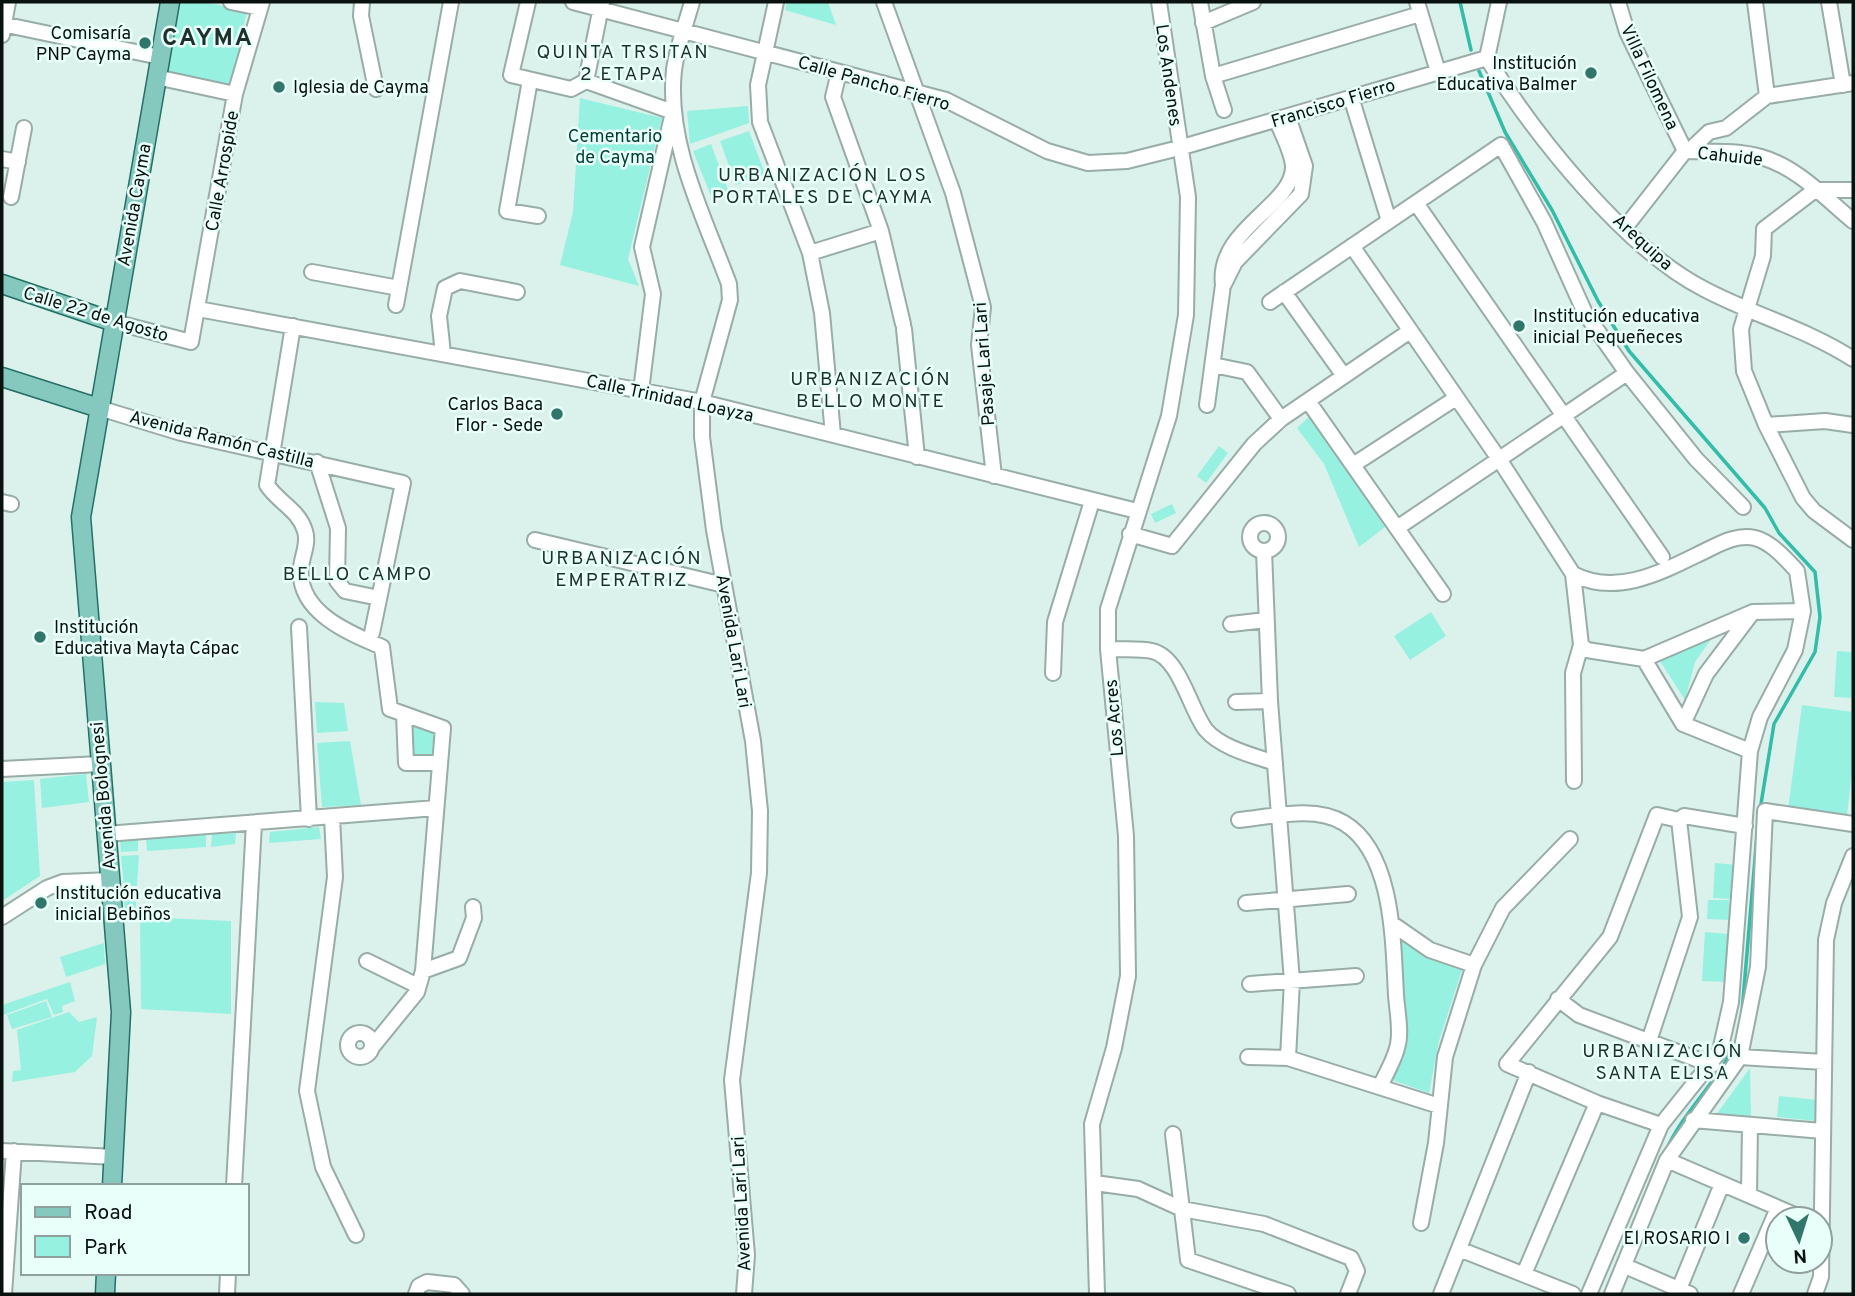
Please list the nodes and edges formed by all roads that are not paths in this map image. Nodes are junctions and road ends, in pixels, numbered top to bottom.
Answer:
1 (8, 2) edge
2 (170, 2) edge
3 (231, 2) edge
4 (362, 2) edge
5 (451, 2) edge
6 (528, 2) edge
7 (573, 2) edge
8 (692, 2) edge
9 (776, 2) edge
10 (884, 2) edge
11 (1159, 2) edge
12 (1200, 2) edge
13 (1254, 2) edge
14 (1618, 2) edge
15 (1755, 2) edge
16 (1829, 2) edge
17 (1498, 4) edge
18 (261, 5) edge
19 (601, 5) edge
20 (1419, 8) edge
21 (1202, 23) junction
22 (3, 28) edge
23 (684, 32) junction
24 (766, 53) junction
25 (160, 57) junction
26 (1487, 58) junction
27 (839, 72) junction
28 (1438, 72) junction
29 (1213, 76) junction
30 (156, 77) junction
31 (530, 80) junction
32 (586, 82) junction
33 (1848, 84) edge
34 (376, 89) dead end
35 (236, 93) junction
36 (917, 93) junction
37 (1768, 96) junction
38 (1351, 97) junction
39 (1224, 110) dead end
40 (673, 112) junction
41 (1283, 119) junction
42 (24, 128) dead end
43 (673, 143) junction
44 (1179, 148) junction
45 (1687, 151) junction
46 (2, 159) edge
47 (18, 162) junction
48 (1815, 190) junction
49 (1853, 191) edge
50 (11, 197) dead end
51 (1416, 203) junction
52 (538, 216) dead end
53 (1389, 221) junction
54 (1853, 221) edge
55 (1624, 229) junction
56 (881, 231) junction
57 (1352, 246) junction
58 (810, 253) junction
59 (312, 272) dead end
60 (2, 284) edge
61 (399, 288) junction
62 (517, 292) dead end
63 (1284, 292) junction
64 (1270, 302) dead end
65 (396, 305) dead end
66 (198, 309) junction
67 (1747, 310) junction
68 (114, 322) junction
69 (293, 326) junction
70 (1410, 331) junction
71 (191, 342) joint
72 (443, 354) junction
73 (1853, 359) edge
74 (1213, 365) junction
75 (1627, 373) junction
76 (1344, 376) junction
77 (2, 377) edge
78 (641, 391) junction
79 (1456, 398) junction
80 (1308, 401) junction
81 (702, 402) junction
82 (1207, 405) dead end
83 (99, 408) junction
84 (1563, 415) junction
85 (1281, 419) junction
86 (1766, 425) junction
87 (1853, 425) edge
88 (833, 435) junction
89 (271, 451) junction
90 (917, 457) junction
91 (1499, 459) junction
92 (317, 462) junction
93 (1353, 466) junction
94 (994, 476) junction
95 (1092, 501) junction
96 (1743, 506) dead end
97 (1137, 511) junction
98 (1396, 528) junction
99 (1130, 534) junction
100 (535, 540) dead end
101 (1853, 540) edge
102 (1264, 551) dead end
103 (1662, 557) dead end
104 (1573, 574) junction
105 (724, 585) junction
106 (1443, 594) dead end
107 (379, 598) junction
108 (1803, 611) junction
109 (1753, 612) junction
110 (1266, 620) junction
111 (1231, 624) dead end
112 (299, 627) dead end
113 (372, 633) dead end
114 (1581, 645) junction
115 (1108, 649) junction
116 (1644, 659) junction
117 (1053, 673) dead end
118 (1270, 701) junction
119 (1236, 702) dead end
120 (404, 714) junction
121 (1684, 724) junction
122 (1750, 751) junction
123 (440, 763) junction
124 (1275, 763) junction
125 (100, 764) junction
126 (2, 769) edge
127 (1574, 781) dead end
128 (436, 808) junction
129 (1280, 816) junction
130 (332, 817) junction
131 (309, 819) junction
132 (1239, 820) dead end
133 (1679, 820) junction
134 (254, 823) junction
135 (1853, 824) edge
136 (1745, 826) junction
137 (106, 834) junction
138 (1570, 839) dead end
139 (1853, 856) edge
140 (1849, 874) edge
141 (110, 880) junction
142 (1348, 894) dead end
143 (1286, 900) junction
144 (1247, 903) dead end
145 (473, 907) dead end
146 (2, 916) edge
147 (1391, 923) junction
148 (367, 961) dead end
149 (1474, 965) junction
150 (423, 971) junction
151 (1356, 976) dead end
152 (1292, 981) junction
153 (1250, 984) dead end
154 (418, 986) junction
155 (1558, 999) junction
156 (1649, 1041) junction
157 (373, 1045) dead end
158 (1248, 1057) dead end
159 (1740, 1057) junction
160 (1288, 1058) junction
161 (1824, 1062) junction
162 (1713, 1065) junction
163 (1529, 1072) junction
164 (1380, 1087) junction
165 (1597, 1102) junction
166 (1439, 1106) junction
167 (1693, 1120) junction
168 (1661, 1125) junction
169 (1750, 1125) junction
170 (1823, 1131) junction
171 (1173, 1134) dead end
172 (8, 1151) edge
173 (114, 1157) junction
174 (1667, 1160) junction
175 (1095, 1183) junction
176 (112, 1184) edge
177 (233, 1184) edge
178 (1722, 1184) junction
179 (1749, 1195) junction
180 (1771, 1205) edge
181 (1821, 1205) edge
182 (1182, 1209) junction
183 (1421, 1223) dead end
184 (356, 1235) dead end
185 (1764, 1241) edge
186 (1459, 1249) junction
187 (1625, 1266) junction
188 (1524, 1274) junction
189 (106, 1275) edge
190 (229, 1275) edge
191 (1821, 1275) edge
192 (1682, 1293) edge
193 (4, 1294) edge
194 (105, 1294) edge
195 (227, 1294) edge
196 (416, 1294) edge
197 (462, 1294) edge
198 (744, 1294) edge
199 (1097, 1294) edge
200 (1289, 1294) edge
201 (1348, 1294) edge
202 (1441, 1294) edge
203 (1573, 1294) edge
204 (1589, 1294) edge
205 (1612, 1294) edge
206 (1741, 1294) edge
207 (1815, 1294) edge

1 - 22 street
2 - 25 main road, Avenida Cayma
3 - 18 street
4 - 34 street
5 - 61 street
6 - 31 street
7 - 19 street, Calle Pancho Fierro
8 - 23 street
9 - 24 street
10 - 36 street, Pasaje Lari Lari
11 - 44 street, Los Andenes
12 - 21 street
13 - 21 street
14 - 45 street, Villa Filomena
15 - 37 street
16 - 33 street
17 - 26 street
18 - 35 street, Calle Arrospide
19 - 23 street, Calle Pancho Fierro
19 - 32 street
20 - 28 street
20 - 29 street
21 - 29 street
22 - 25 street
23 - 24 street, Calle Pancho Fierro
23 - 40 street
24 - 27 street, Calle Pancho Fierro
24 - 58 street
25 - 30 main road, Avenida Cayma
26 - 28 street, Francisco Fierro
26 - 55 street, Arequipa
27 - 36 street, Calle Pancho Fierro
27 - 56 street
28 - 38 street, Francisco Fierro
29 - 39 street
30 - 35 street
30 - 68 main road, Avenida Cayma
31 - 32 street
31 - 52 street
32 - 40 street
33 - 37 street
35 - 66 street, Calle Arrospide
36 - 44 street, Calle Pancho Fierro
36 - 94 street, Pasaje Lari Lari
37 - 45 street
38 - 41 street, Francisco Fierro
38 - 53 street
40 - 43 street
41 - 44 street, Francisco Fierro
41 - 74 street
42 - 47 street
43 - 78 street
43 - 81 street, Avenida Lari Lari
44 - 97 street, Los Acres
45 - 48 street, Cahuide
45 - 55 street, Cahuide
46 - 47 street
47 - 50 street
48 - 49 street
48 - 54 street, Cahuide
48 - 67 street
51 - 53 street
51 - 75 street
51 - 84 street
53 - 57 street
55 - 67 street, Arequipa
56 - 58 street
56 - 90 street
57 - 63 street
57 - 70 street
58 - 88 street
59 - 61 street
60 - 68 main road, Calle 22 de Agosto
61 - 65 street
62 - 72 street
63 - 64 street
63 - 76 street
66 - 69 street, Calle Trinidad Loayza
66 - 71 street, Calle Arrospide
67 - 73 street, Arequipa
67 - 86 street
68 - 71 street, Calle 22 de Agosto
68 - 83 main road, Avenida Cayma
69 - 72 street, Calle Trinidad Loayza
69 - 89 street
70 - 76 street
70 - 79 street
72 - 78 street, Calle Trinidad Loayza
74 - 82 street
74 - 85 street
75 - 84 street
75 - 96 street
76 - 80 street
77 - 83 main road, Avenida Ramón Castilla
78 - 81 street, Calle Trinidad Loayza
79 - 91 street
79 - 93 street
80 - 85 street
80 - 93 street
81 - 88 street, Calle Trinidad Loayza
81 - 105 street, Avenida Lari Lari
83 - 89 street, Avenida Ramón Castilla
83 - 125 main road, Avenida Bolognesi
84 - 91 street
84 - 103 street
85 - 99 street
86 - 87 street
86 - 101 street
88 - 90 street, Calle Trinidad Loayza
89 - 92 street, Avenida Ramón Castilla
89 - 120 street
90 - 94 street, Calle Trinidad Loayza
91 - 98 street
91 - 104 street
92 - 107 street
92 - 107 street, Avenida Ramón Castilla
93 - 98 street
94 - 95 street, Calle Trinidad Loayza
95 - 97 street, Calle Trinidad Loayza
95 - 117 street
97 - 99 street, Los Acres
98 - 106 street
99 - 115 street, Los Acres
100 - 105 street
102 - 110 street
104 - 108 street
104 - 114 street
105 - 198 street, Avenida Lari Lari
107 - 113 street
108 - 109 street
108 - 122 street
109 - 116 street
109 - 121 street
110 - 111 street
110 - 118 street
112 - 131 street
114 - 116 street
114 - 127 street
115 - 124 street
115 - 175 street, Los Acres
116 - 121 street
118 - 119 street
118 - 124 street
120 - 123 street
120 - 123 street
121 - 122 street
122 - 136 street
123 - 128 street
124 - 129 street
125 - 126 street
125 - 137 main road, Avenida Bolognesi
128 - 130 street
128 - 150 street
129 - 132 street
129 - 143 street
129 - 147 street
130 - 131 street
130 - 184 street
131 - 134 street
133 - 136 street
133 - 155 street
133 - 156 street
134 - 137 street
134 - 177 street
135 - 159 street
136 - 162 street
137 - 141 main road, Avenida Bolognesi
138 - 149 street
139 - 140 street
140 - 161 street
141 - 146 street
141 - 173 main road, Avenida Bolognesi
142 - 143 street
143 - 144 street
143 - 152 street
145 - 150 street
147 - 149 street
147 - 164 street
148 - 154 street
149 - 166 street
150 - 154 street
151 - 152 street
152 - 153 street
152 - 160 street
154 - 157 street
155 - 156 street
155 - 163 street
156 - 162 street
158 - 160 street
159 - 161 street
159 - 167 street
160 - 164 street
161 - 170 street
162 - 168 street
163 - 165 street
163 - 186 street
164 - 166 street
165 - 168 street
165 - 188 street
166 - 183 street
167 - 169 street
167 - 174 street
168 - 204 street
169 - 170 street
169 - 179 street
170 - 181 street
171 - 182 street
172 - 173 street
172 - 193 street
173 - 176 main road, Avenida Bolognesi
174 - 178 street
174 - 187 street
175 - 182 street
175 - 199 street, Los Acres
178 - 179 street
178 - 192 street
179 - 180 street
182 - 200 street
182 - 201 street
185 - 206 street
186 - 188 street
186 - 202 street
187 - 192 street
187 - 205 street
188 - 203 street
189 - 194 main road
190 - 195 street
191 - 207 street
196 - 197 street

